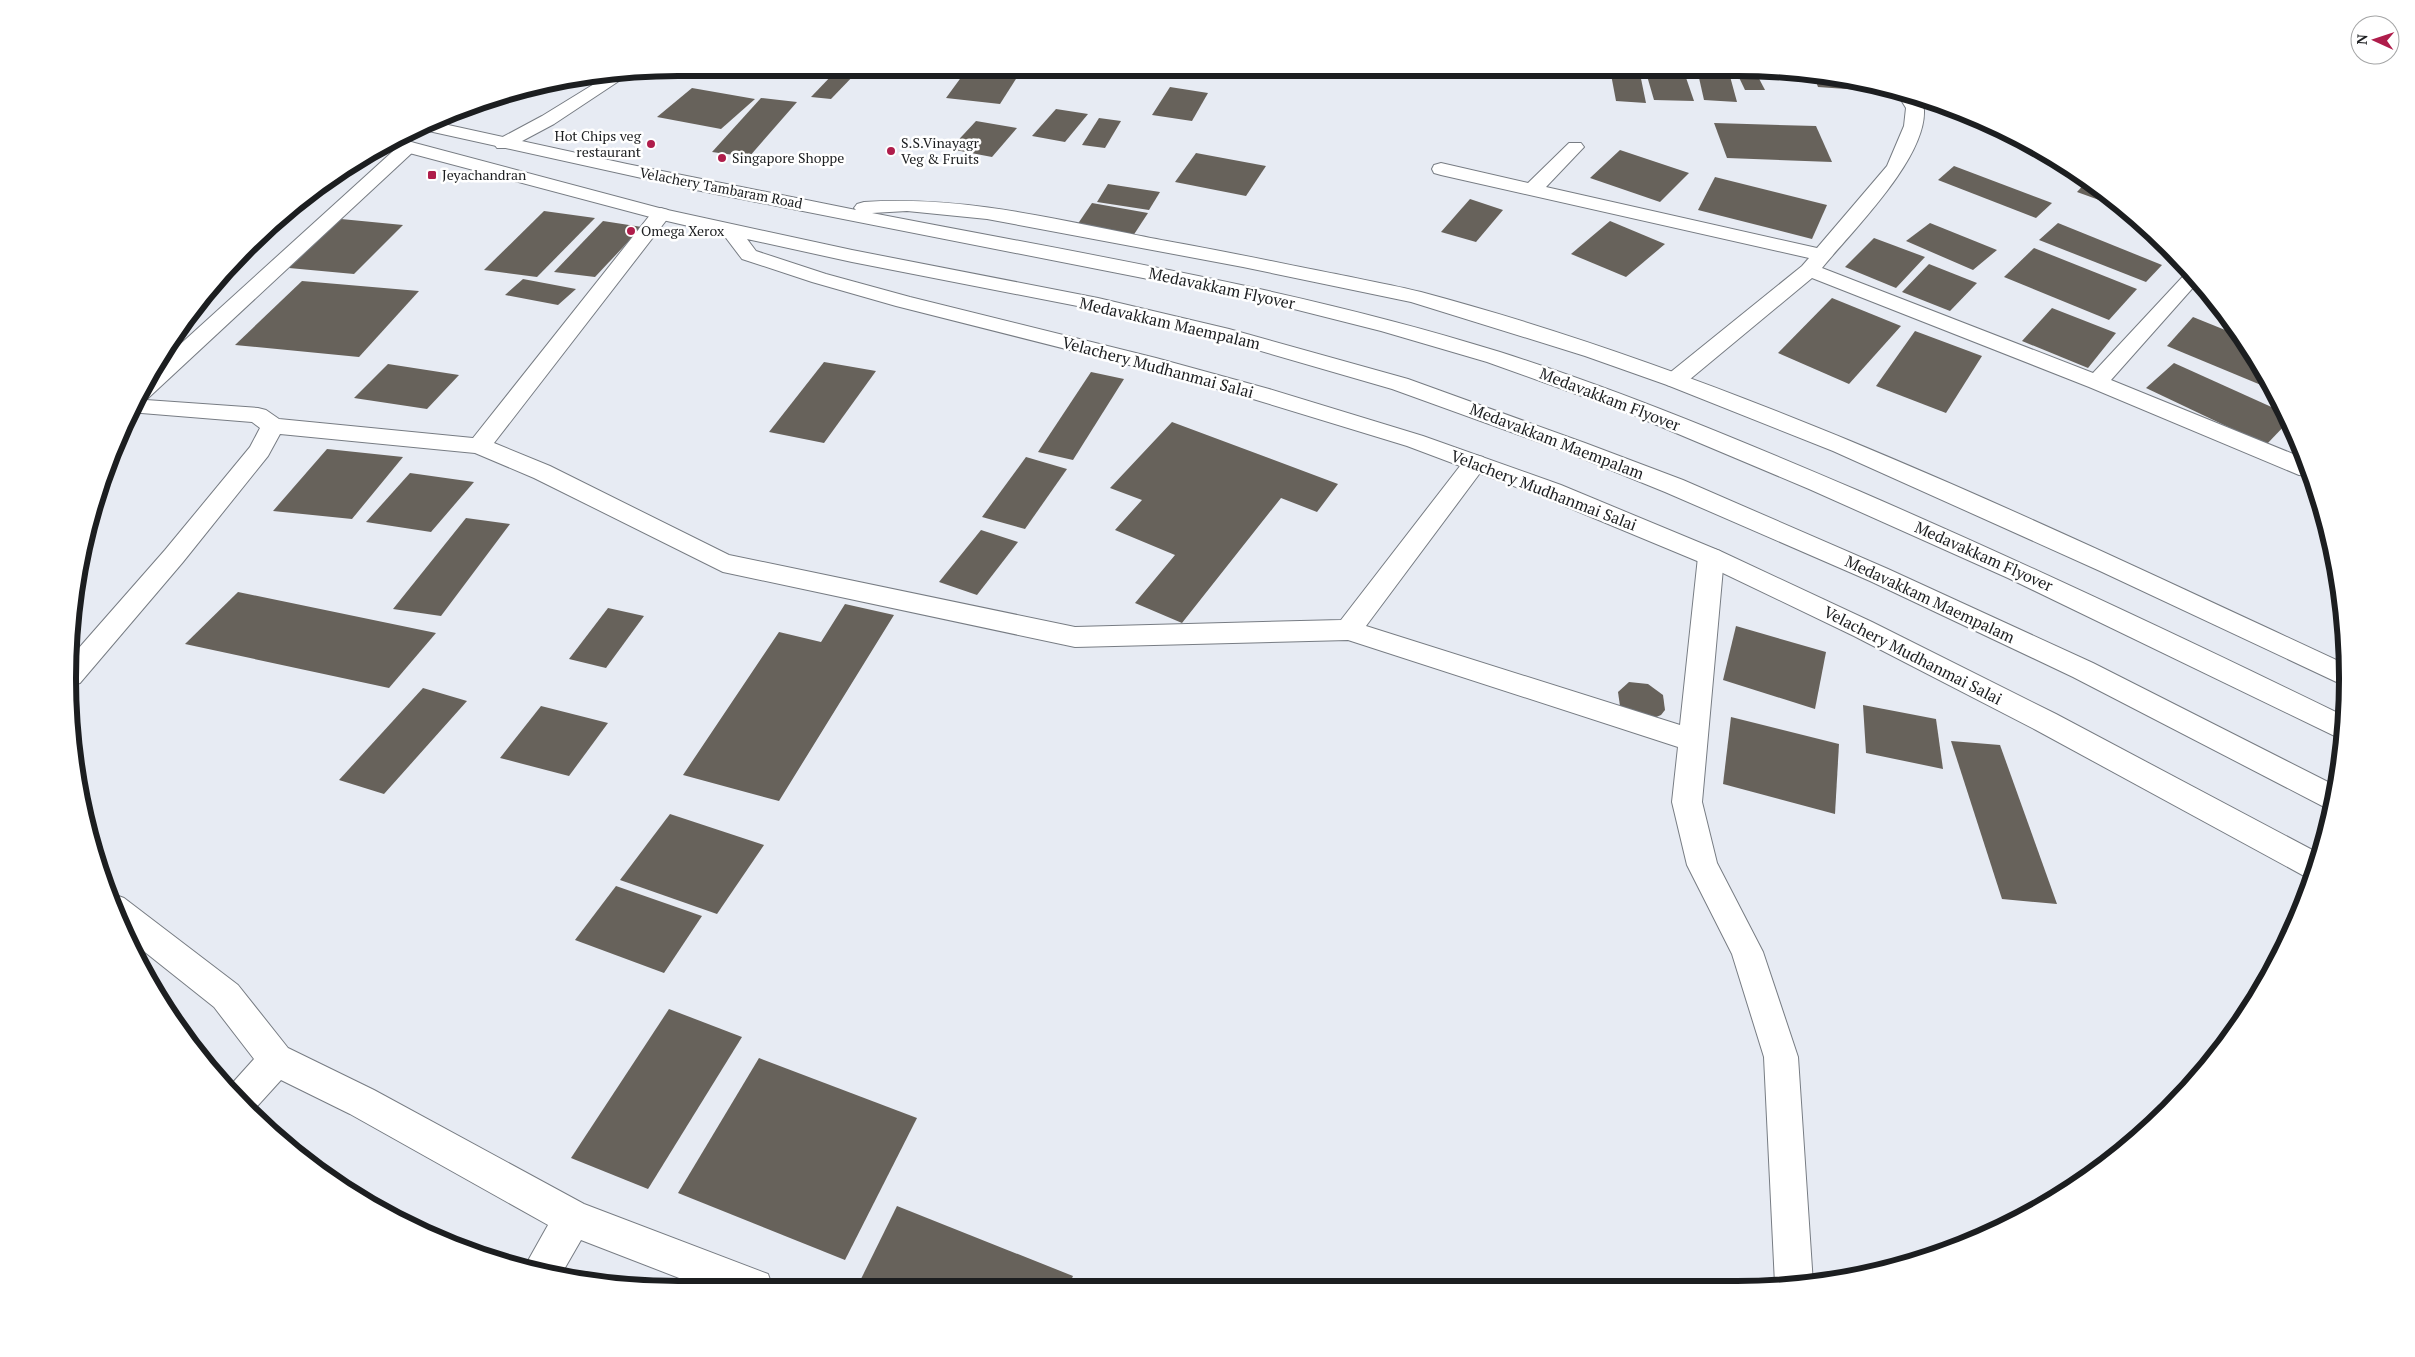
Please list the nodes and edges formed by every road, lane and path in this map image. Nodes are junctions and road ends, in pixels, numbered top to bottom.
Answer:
1 (611, 80) edge
2 (1912, 103) edge
3 (435, 128) edge
4 (503, 144) junction
5 (398, 145) edge
6 (397, 146) edge
7 (1574, 147) dead end
8 (1441, 169) dead end
9 (1532, 190) junction
10 (830, 210) junction
11 (661, 214) junction
12 (730, 229) junction
13 (1816, 263) junction
14 (2189, 281) edge
15 (157, 376) edge
16 (1675, 380) junction
17 (2097, 382) junction
18 (141, 407) edge
19 (273, 426) junction
20 (479, 446) junction
21 (1475, 463) junction
22 (2300, 466) edge
23 (1711, 557) junction
24 (1348, 630) junction
25 (76, 669) edge
26 (2339, 673) edge
27 (2336, 726) edge
28 (1694, 741) junction
29 (2327, 796) edge
30 (2309, 864) edge
31 (126, 918) edge
32 (276, 1060) junction
33 (244, 1095) edge
34 (573, 1218) junction
35 (545, 1265) edge
36 (1794, 1278) edge
37 (736, 1281) edge

1 - 4 main road
2 - 13 main road
3 - 4 main road
4 - 10 main road, Velachery Tambaram Road
5 - 11 main road, Medavakkam Maempalam
6 - 15 main road
7 - 9 main road
8 - 9 main road
9 - 13 main road
10 - 16 main road
10 - 27 main road, Medavakkam Flyover
11 - 12 main road, Medavakkam Maempalam
11 - 20 main road
12 - 21 main road, Velachery Mudhanmai Salai
12 - 29 main road, Medavakkam Maempalam
13 - 16 main road
13 - 17 main road
14 - 17 main road
16 - 26 main road
17 - 22 main road
18 - 19 main road
19 - 20 main road
19 - 25 main road
20 - 24 main road
21 - 23 main road, Velachery Mudhanmai Salai
21 - 24 main road
23 - 28 main road
23 - 30 main road, Velachery Mudhanmai Salai
24 - 28 main road
28 - 36 main road
31 - 32 main road
32 - 33 main road
32 - 34 main road
34 - 35 main road
34 - 37 main road

